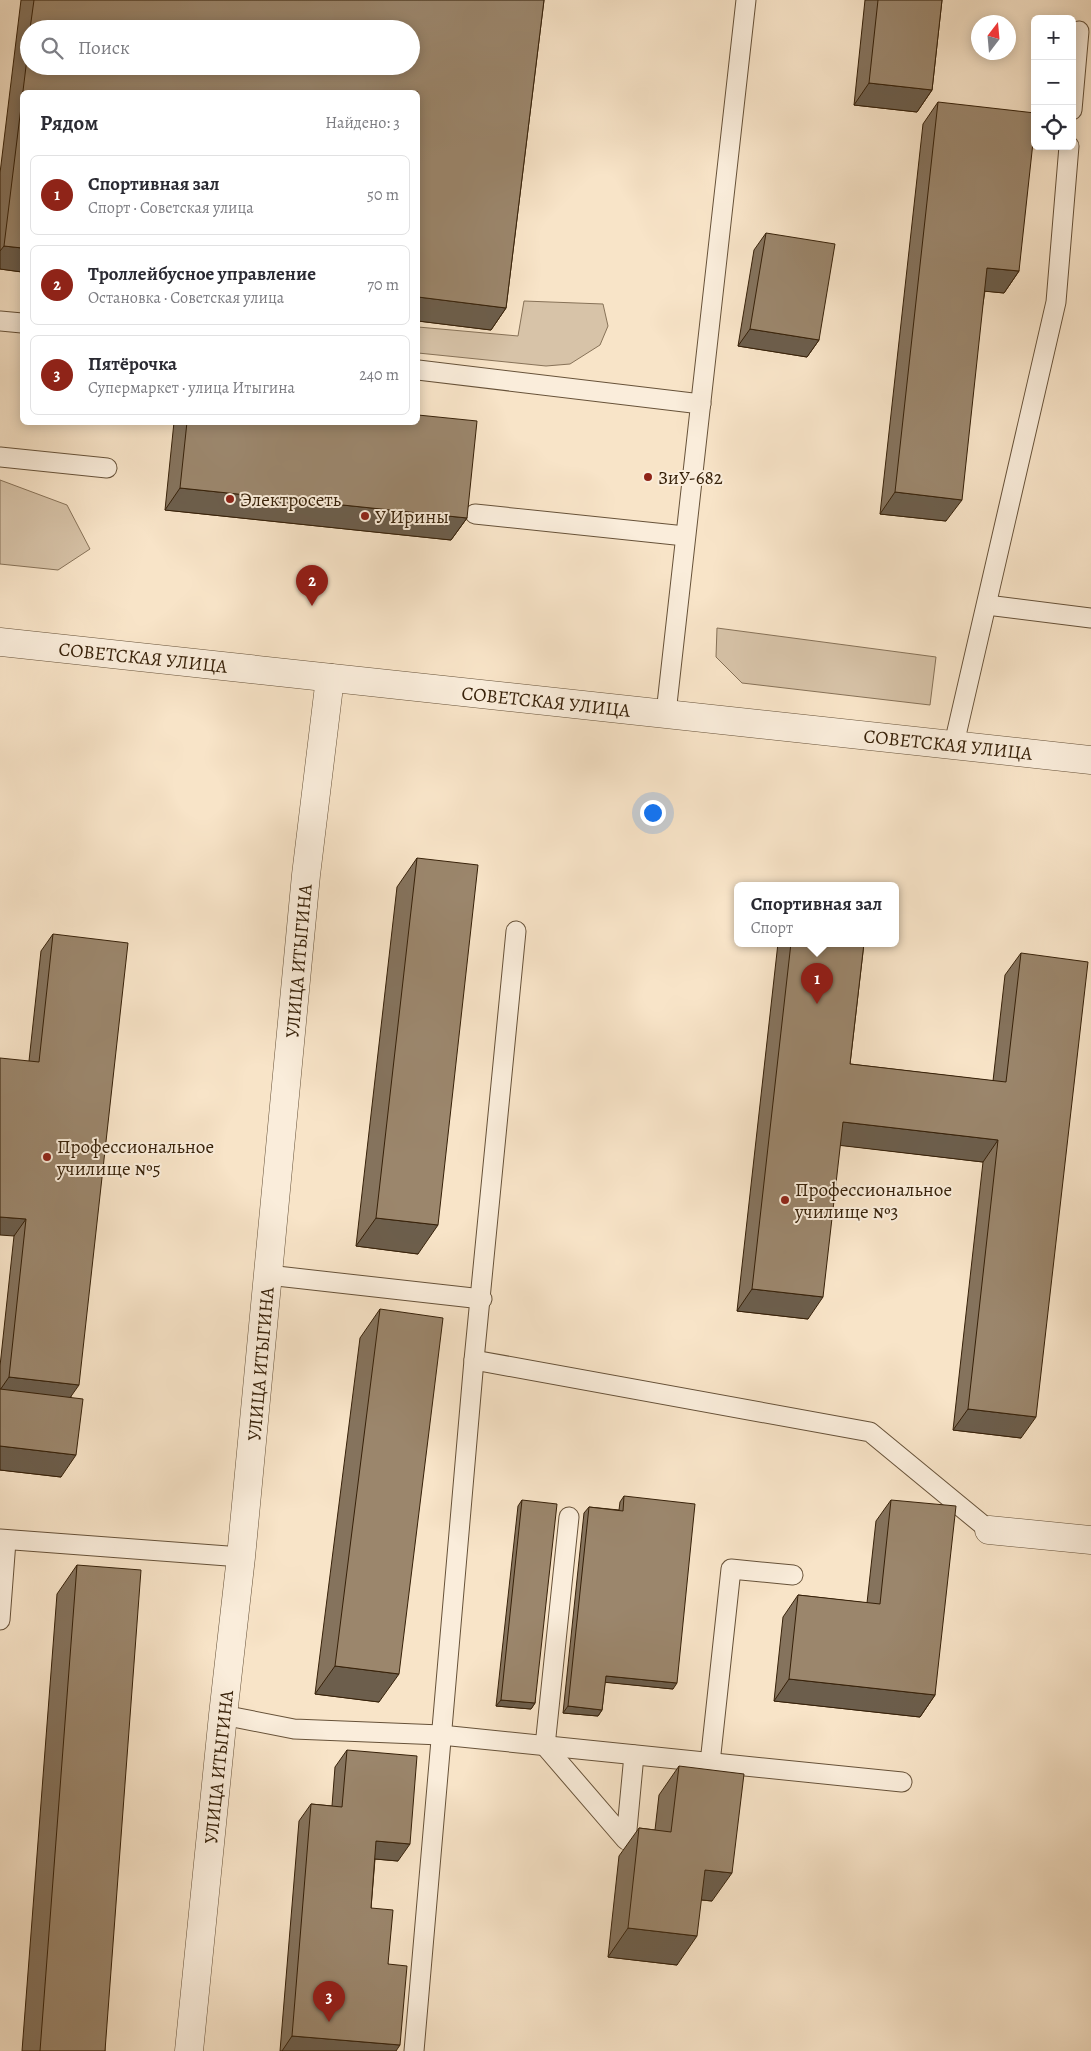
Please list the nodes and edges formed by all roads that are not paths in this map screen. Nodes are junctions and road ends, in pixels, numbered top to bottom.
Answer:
1 (746, 0) edge
2 (1079, 31) dead end
3 (1072, 105) edge
4 (1069, 150) edge
5 (0, 321) edge
6 (20, 324) edge
7 (420, 370) edge
8 (701, 404) junction
9 (0, 457) edge
10 (107, 468) dead end
11 (475, 514) dead end
12 (685, 536) junction
13 (987, 605) junction
14 (1091, 618) edge
15 (0, 642) edge
16 (330, 678) junction
17 (666, 713) junction
18 (954, 744) junction
19 (1091, 760) edge
20 (516, 931) dead end
21 (268, 1275) junction
22 (482, 1298) junction
23 (474, 1360) junction
24 (569, 1517) dead end
25 (989, 1530) joint
26 (1091, 1540) edge
27 (2, 1543) edge
28 (241, 1557) junction
29 (793, 1575) dead end
30 (0, 1620) edge
31 (223, 1715) junction
32 (441, 1735) junction
33 (545, 1746) junction
34 (634, 1755) junction
35 (710, 1763) junction
36 (902, 1782) dead end
37 (189, 2051) edge
38 (414, 2051) edge

1 - 8 lane
2 - 3 lane
4 - 13 lane
5 - 6 lane
7 - 8 lane
8 - 12 lane
9 - 10 lane
11 - 12 lane
12 - 17 lane
13 - 14 lane
13 - 18 lane
15 - 16 street, СОВЕТСКАЯ УЛИЦА
16 - 17 street, СОВЕТСКАЯ УЛИЦА
16 - 21 street, УЛИЦА ИТЫГИНА
17 - 18 street, СОВЕТСКАЯ УЛИЦА
18 - 19 street, СОВЕТСКАЯ УЛИЦА
20 - 22 lane
21 - 22 lane
21 - 28 street, УЛИЦА ИТЫГИНА
22 - 23 lane
23 - 25 lane
23 - 32 lane
24 - 33 lane
25 - 26 street
27 - 28 lane
27 - 30 lane
28 - 31 street, УЛИЦА ИТЫГИНА
29 - 35 lane
31 - 32 lane
31 - 37 street, УЛИЦА ИТЫГИНА
32 - 33 lane
32 - 38 lane
33 - 34 lane
33 - 34 lane
34 - 35 lane
35 - 36 lane

